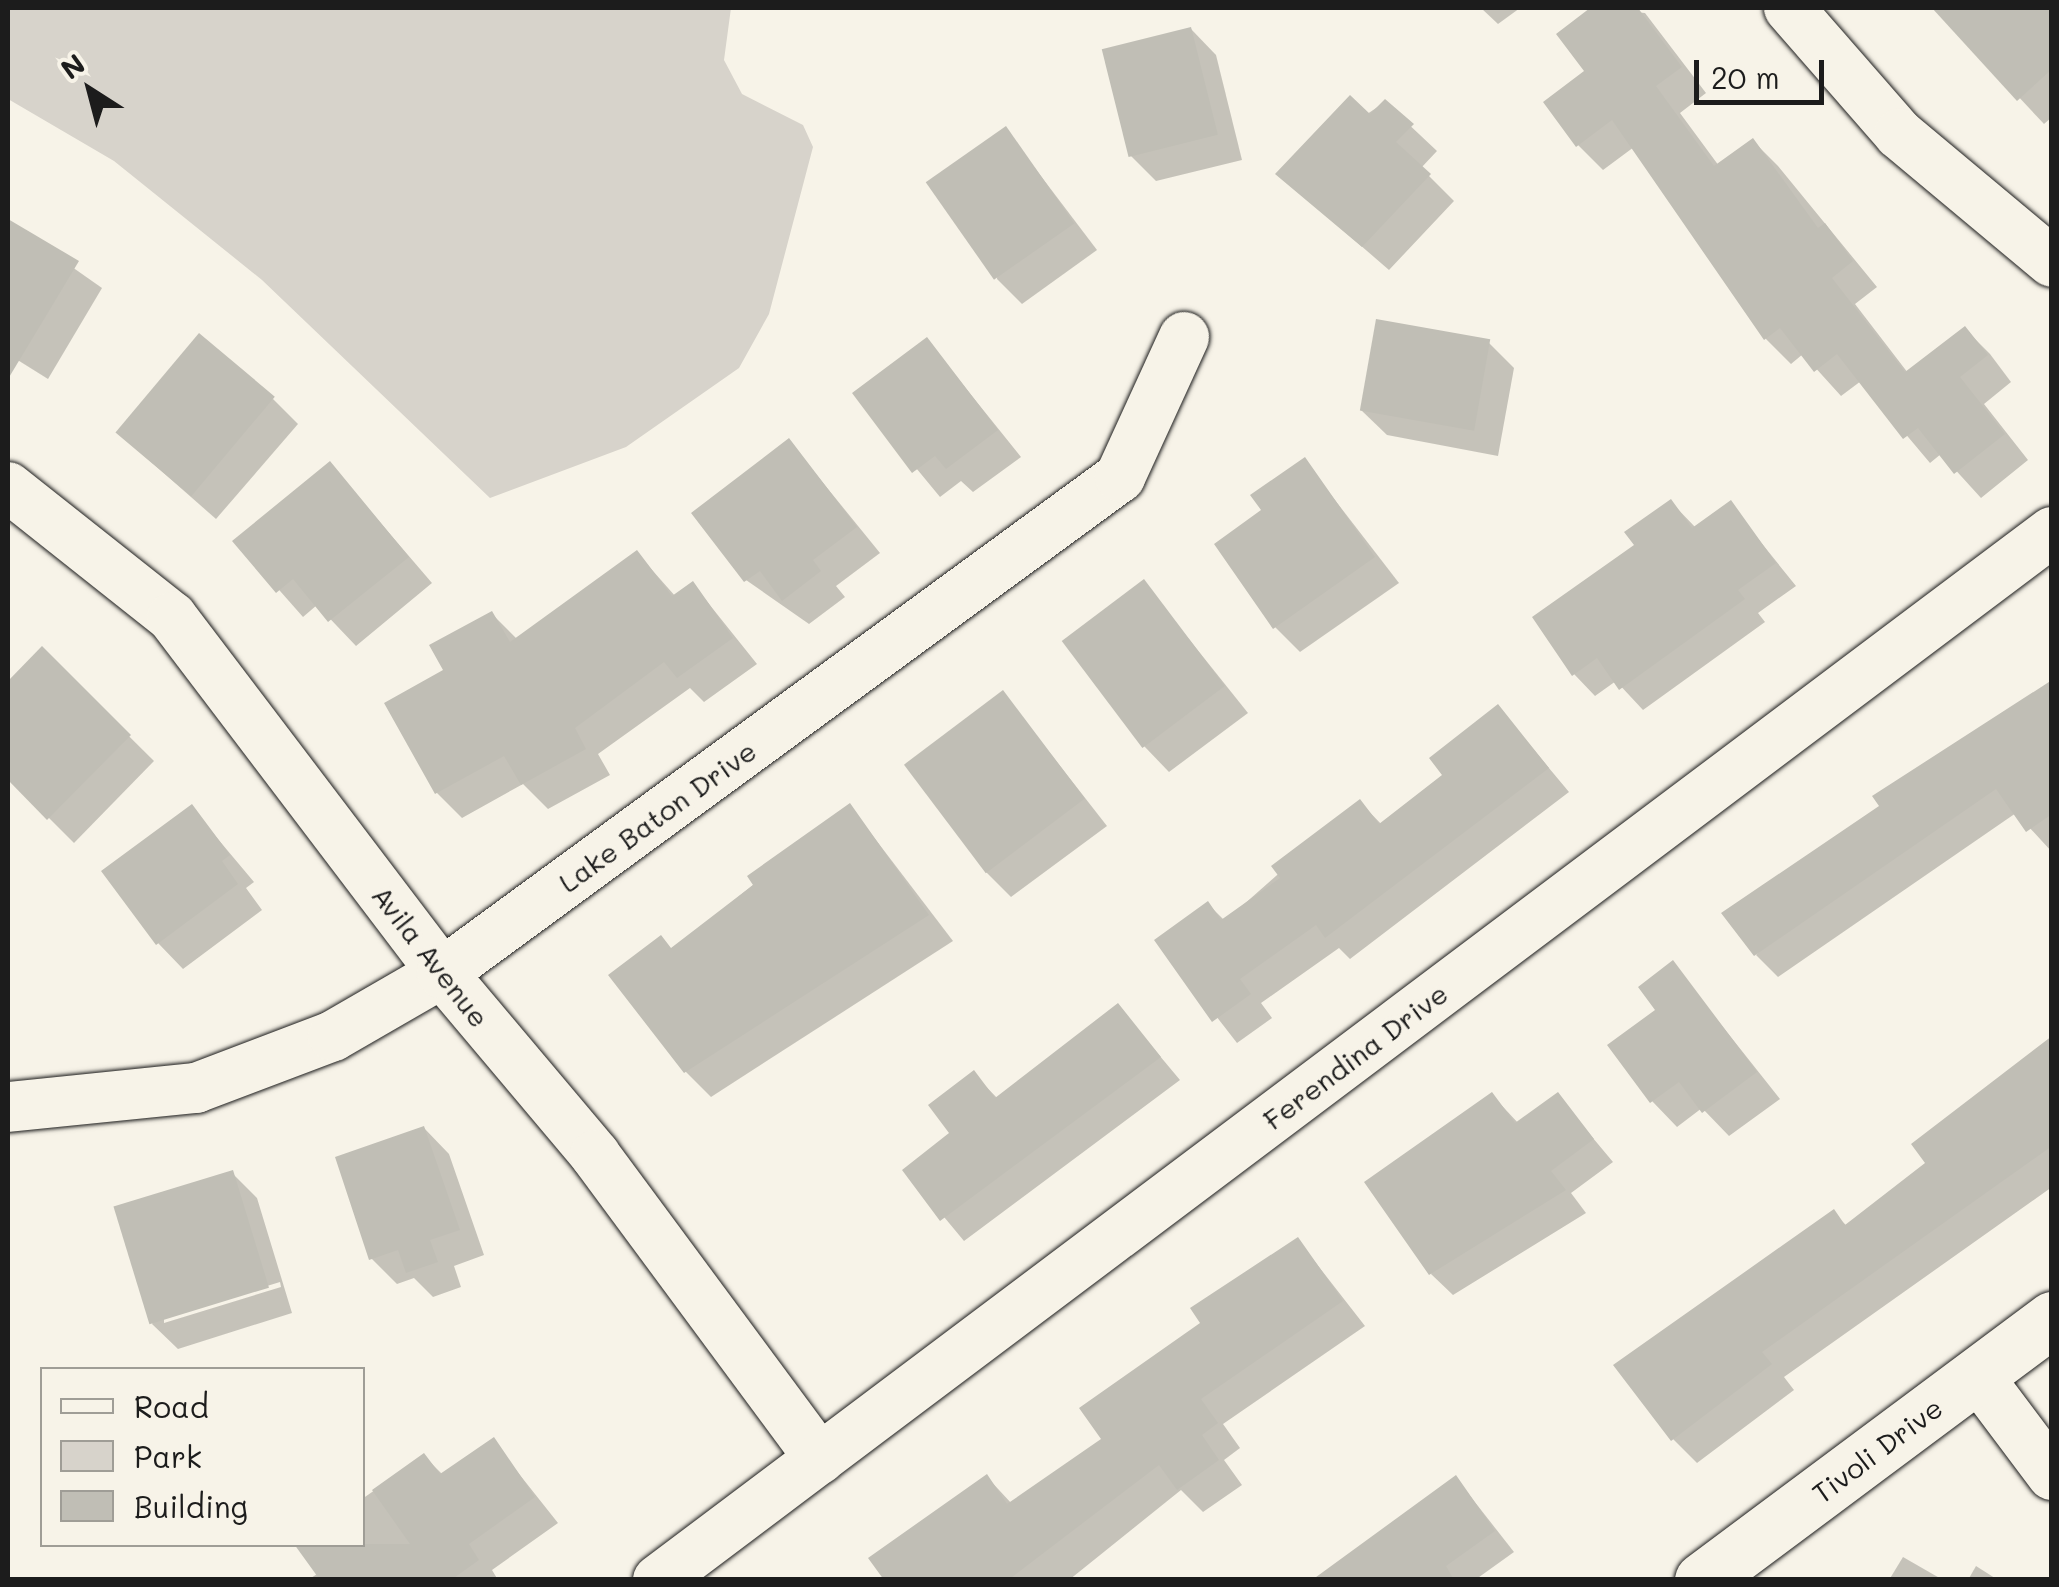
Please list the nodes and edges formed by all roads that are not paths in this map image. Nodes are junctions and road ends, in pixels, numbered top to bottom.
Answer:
1 (1789, 8) edge
2 (2052, 262) edge
3 (1184, 337) dead end
4 (8, 487) edge
5 (2052, 532) edge
6 (442, 973) junction
7 (8, 1107) edge
8 (2052, 1320) edge
9 (1977, 1375) junction
10 (820, 1459) junction
11 (2052, 1475) edge
12 (658, 1580) edge
13 (1702, 1580) edge

1 - 2 street
3 - 6 street, Lake Baton Drive
4 - 6 street, Avila Avenue
5 - 10 street, Ferendina Drive
6 - 7 street, Lake Baton Drive
6 - 10 street, Avila Avenue
8 - 9 street, Tivoli Drive
9 - 11 street
9 - 13 street, Tivoli Drive
10 - 12 street, Ferendina Drive

